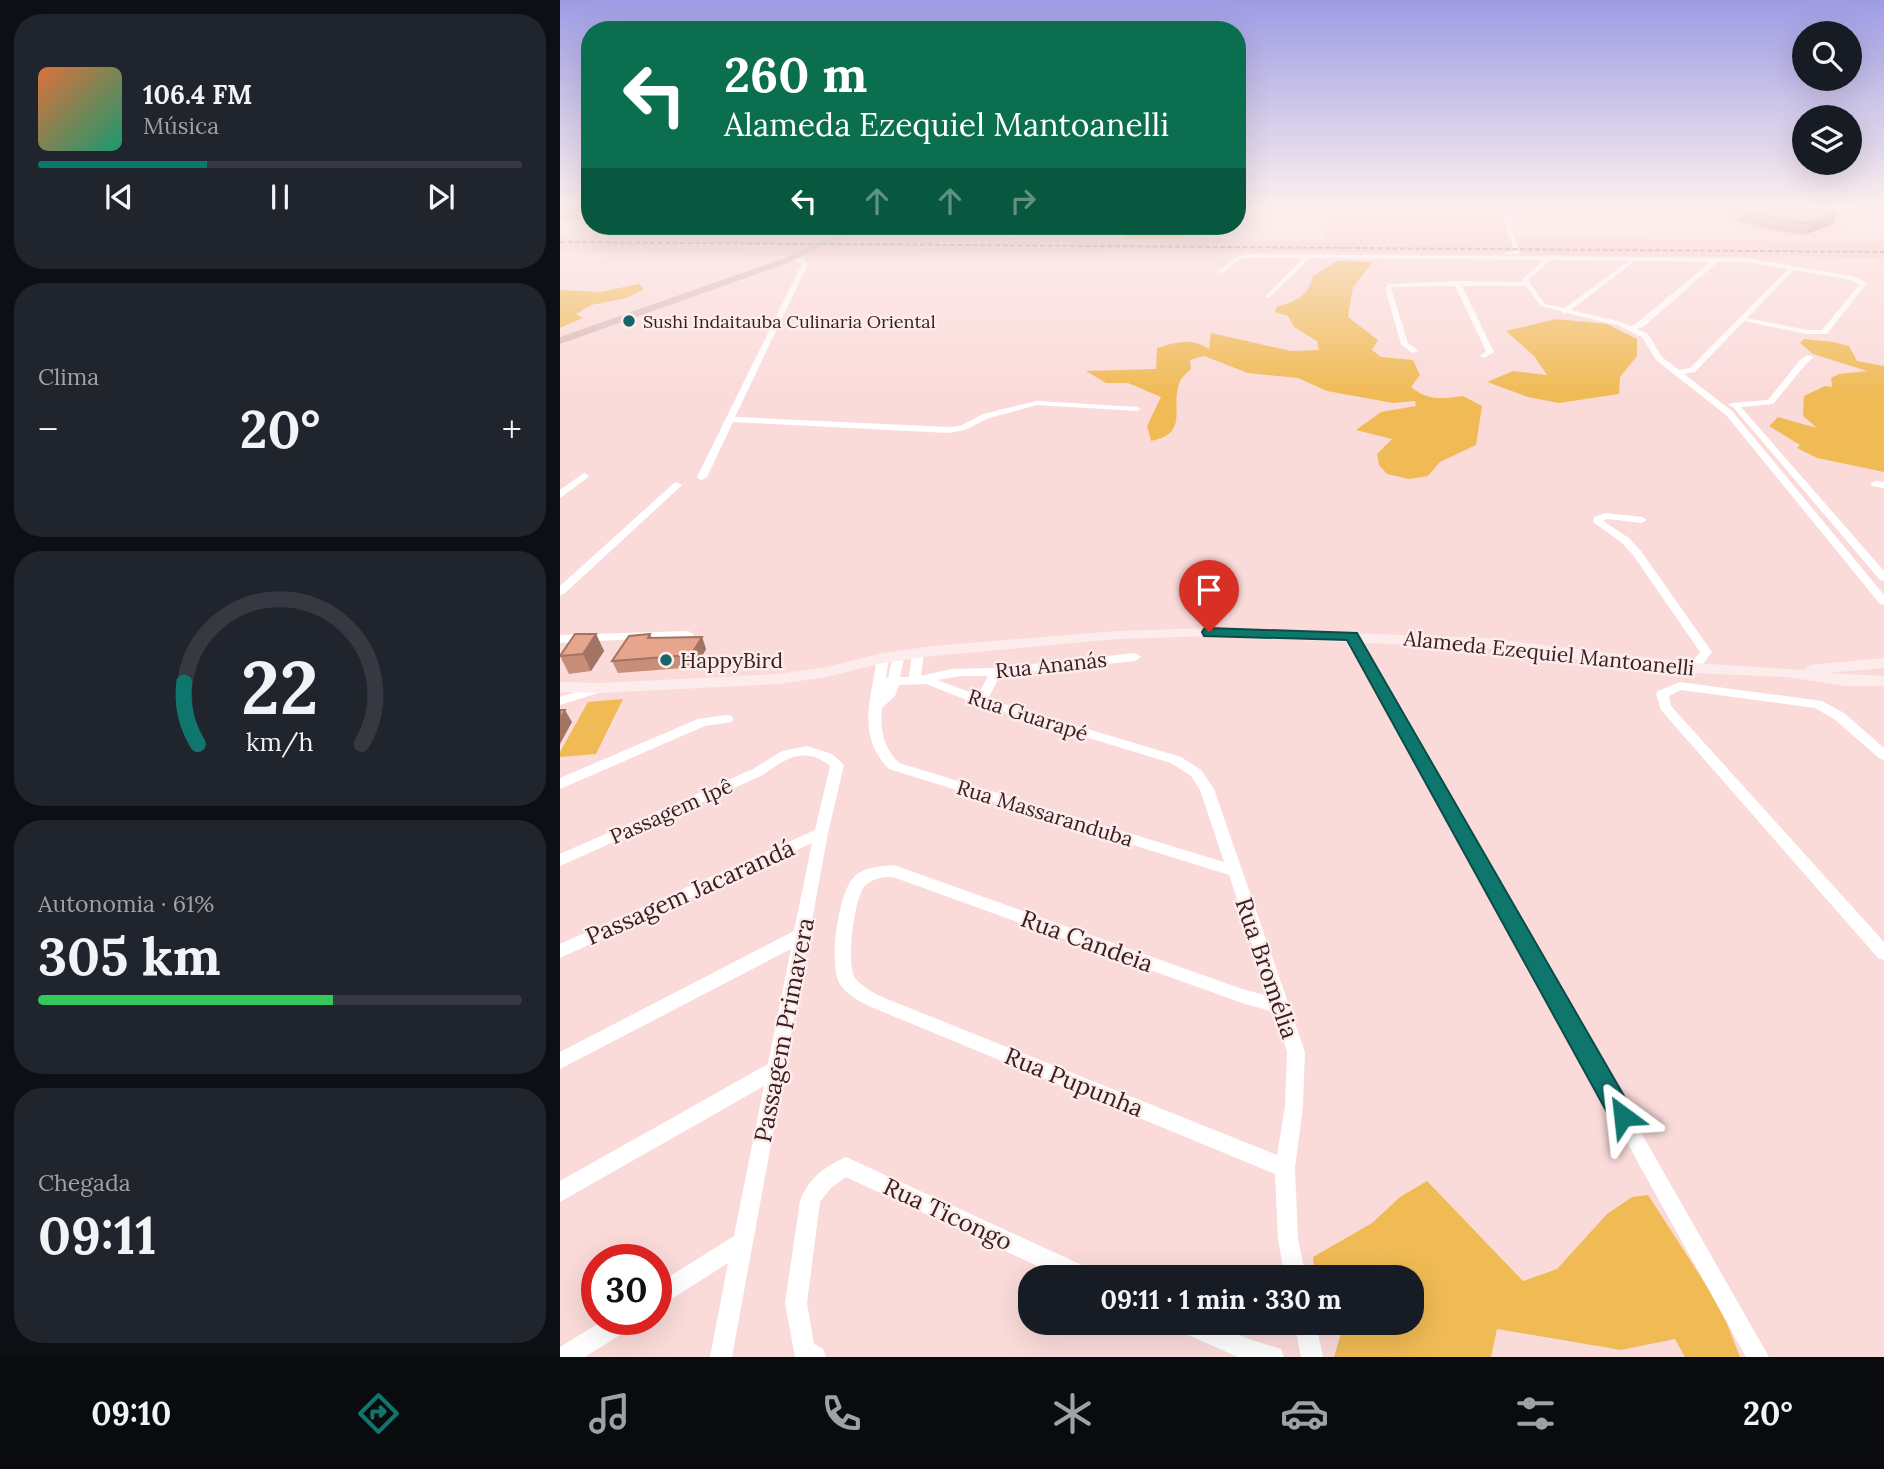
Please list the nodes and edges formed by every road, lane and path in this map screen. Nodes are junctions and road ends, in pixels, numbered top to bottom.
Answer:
1 (758, 268) edge
2 (803, 268) edge
3 (1225, 268) edge
4 (1297, 268) edge
5 (1540, 268) edge
6 (1622, 268) edge
7 (1706, 268) edge
8 (1793, 268) edge
9 (1795, 268) edge
10 (1221, 272) dead end
11 (1457, 283) junction
12 (1527, 284) junction
13 (1269, 296) dead end
14 (1564, 312) junction
15 (1742, 319) junction
16 (1633, 328) junction
17 (560, 339) edge
18 (1415, 351) dead end
19 (1484, 356) dead end
20 (1810, 357) dead end
21 (1680, 372) junction
22 (1721, 405) junction
23 (1734, 405) junction
24 (1137, 409) dead end
25 (730, 419) junction
26 (584, 476) dead end
27 (702, 477) dead end
28 (677, 485) dead end
29 (560, 495) edge
30 (1642, 520) dead end
31 (1884, 578) edge
32 (560, 592) edge
33 (1884, 602) edge
34 (688, 634) edge
35 (1352, 636) junction
36 (560, 639) edge
37 (918, 653) junction
38 (899, 655) junction
39 (1135, 657) dead end
40 (883, 658) junction
41 (1884, 663) edge
42 (1694, 668) junction
43 (827, 672) junction
44 (996, 672) junction
45 (1787, 672) junction
46 (921, 679) junction
47 (770, 680) junction
48 (894, 681) junction
49 (1884, 681) edge
50 (880, 682) junction
51 (560, 687) edge
52 (601, 688) junction
53 (808, 688) dead end
54 (789, 690) dead end
55 (560, 701) edge
56 (981, 701) junction
57 (877, 705) junction
58 (727, 719) dead end
59 (779, 755) joint
60 (1884, 755) edge
61 (1176, 760) joint
62 (560, 784) edge
63 (821, 833) junction
64 (560, 860) edge
65 (1234, 871) junction
66 (802, 936) junction
67 (560, 951) edge
68 (1884, 953) edge
69 (865, 995) joint
70 (1282, 1007) junction
71 (560, 1061) edge
72 (776, 1069) junction
73 (1284, 1168) junction
74 (560, 1192) edge
75 (743, 1242) junction
76 (1060, 1265) edge
77 (1293, 1265) edge
78 (672, 1288) edge
79 (599, 1335) edge
80 (1215, 1335) edge
81 (1307, 1335) edge
82 (810, 1354) edge
83 (565, 1357) edge
84 (721, 1357) edge
85 (1273, 1357) edge
86 (1312, 1357) edge
87 (1758, 1357) edge

1 - 17 main road
2 - 25 street
3 - 10 street
4 - 13 street
5 - 12 street
6 - 14 street
7 - 16 street
8 - 15 street
9 - 15 street
11 - 12 street
11 - 18 street
11 - 19 street
12 - 14 street
14 - 16 street
15 - 21 street
16 - 21 street
20 - 23 street
21 - 22 street
22 - 23 street
22 - 33 street
23 - 31 street
24 - 25 street
25 - 27 street
26 - 29 street
28 - 32 street
30 - 42 street
34 - 36 street
35 - 37 main road, Alameda Ezequiel Mantoanelli
35 - 42 main road, Alameda Ezequiel Mantoanelli
35 - 87 street
37 - 38 main road, Alameda Ezequiel Mantoanelli
37 - 46 street
38 - 40 main road, Alameda Ezequiel Mantoanelli
38 - 48 street
39 - 44 street, Rua Ananás
40 - 43 main road, Alameda Ezequiel Mantoanelli
40 - 50 street
41 - 45 main road, Alameda Ezequiel Mantoanelli
42 - 45 main road, Alameda Ezequiel Mantoanelli
43 - 47 main road, Alameda Ezequiel Mantoanelli
43 - 53 main road
44 - 46 street, Rua Ananás
44 - 56 street
45 - 49 main road, Alameda Ezequiel Mantoanelli
46 - 48 street, Rua Guarapé
46 - 56 street, Rua Guarapé
47 - 52 main road, Alameda Ezequiel Mantoanelli
47 - 54 main road
48 - 50 street, Rua Guarapé
48 - 57 street
50 - 57 street
51 - 52 main road, Alameda Ezequiel Mantoanelli
52 - 55 street, Alameda Ezequiel Mantoanelli
56 - 61 street, Rua Guarapé
57 - 65 street, Rua Massaranduba
58 - 62 street
59 - 63 street, Passagem Primavera
59 - 64 street, Passagem Ipê
60 - 68 street
61 - 65 street, Rua Bromélia
63 - 66 street, Passagem Primavera
63 - 67 street, Passagem Jacarandá
65 - 70 street, Rua Bromélia
66 - 71 street
66 - 72 street, Passagem Primavera
69 - 70 street, Rua Candeia
69 - 73 street, Rua Pupunha
70 - 73 street, Rua Bromélia
72 - 74 street
72 - 75 street, Passagem Primavera
73 - 77 street, Rua Bromélia
75 - 78 street
75 - 84 street, Passagem Primavera
76 - 82 street, Rua Ticongo
79 - 83 street
80 - 85 street
81 - 86 street

